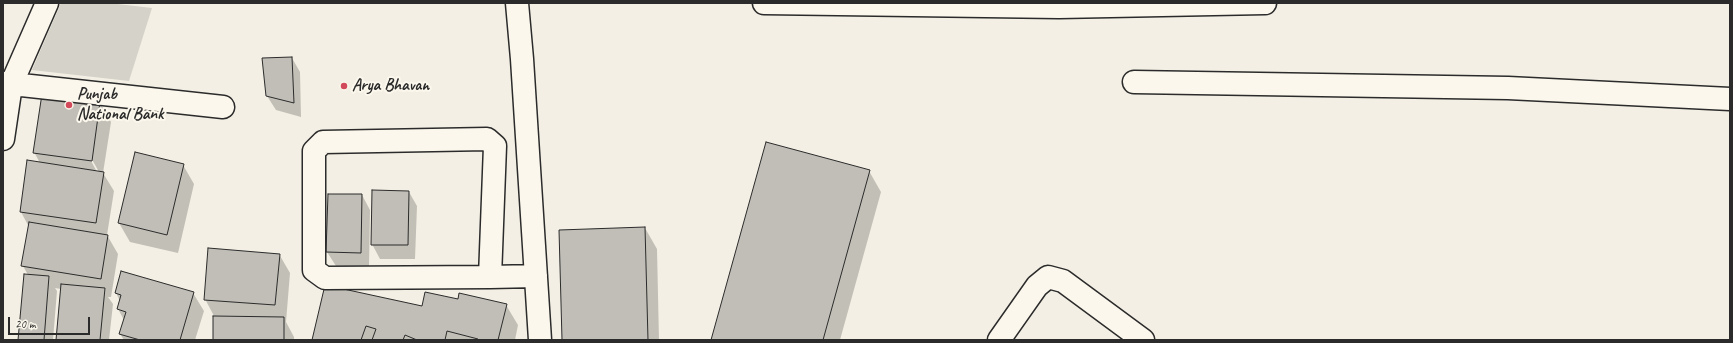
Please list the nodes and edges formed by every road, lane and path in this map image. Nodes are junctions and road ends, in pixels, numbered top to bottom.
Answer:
1 (47, 3) edge
2 (517, 3) edge
3 (764, 3) edge
4 (1265, 3) edge
5 (1134, 82) dead end
6 (7, 84) edge
7 (1730, 99) edge
8 (223, 107) dead end
9 (3, 139) edge
10 (536, 276) junction
11 (490, 277) junction
12 (540, 340) edge
13 (999, 340) edge
14 (1143, 340) edge

1 - 6 main road
2 - 10 main road
3 - 4 main road
5 - 7 main road
6 - 8 main road
6 - 9 main road
10 - 11 main road
10 - 12 main road
11 - 11 main road
13 - 14 main road

